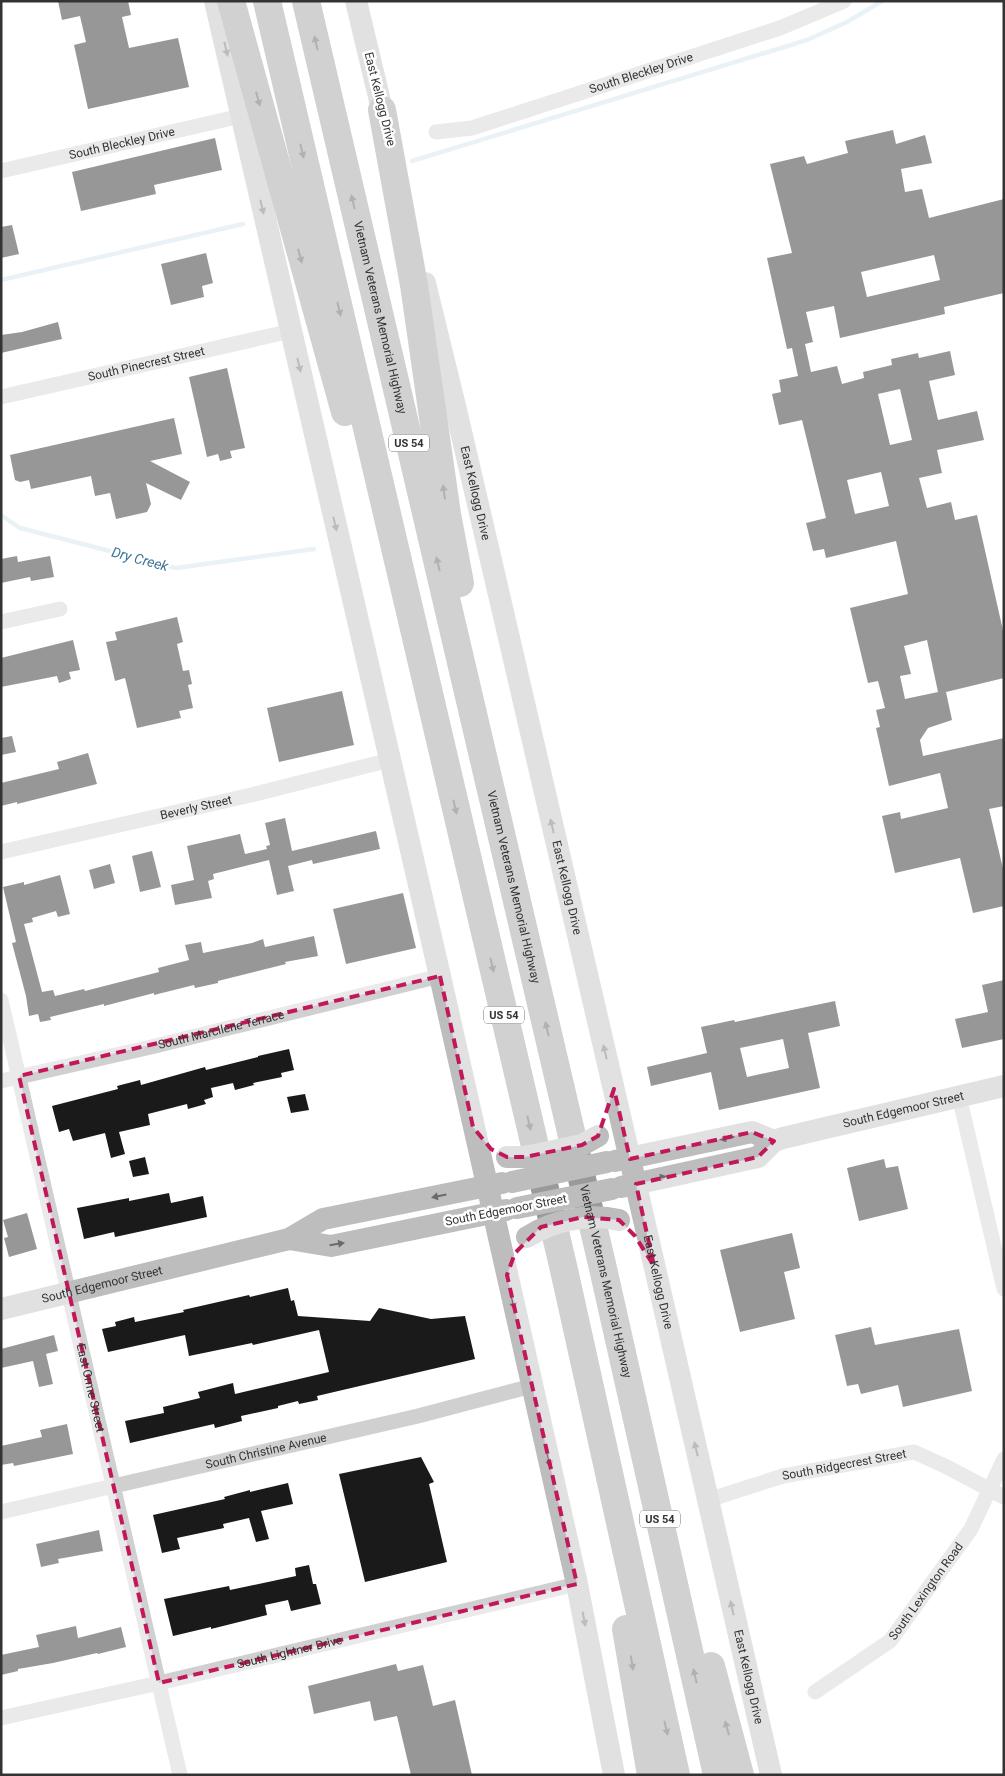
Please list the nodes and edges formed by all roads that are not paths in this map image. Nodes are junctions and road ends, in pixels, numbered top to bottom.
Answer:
1 (215, 1) edge
2 (230, 1) edge
3 (267, 1) edge
4 (306, 1) edge
5 (356, 1) edge
6 (844, 1) edge
7 (382, 110) junction
8 (241, 116) junction
9 (436, 132) dead end
10 (1, 171) edge
11 (291, 330) junction
12 (1, 397) edge
13 (60, 609) dead end
14 (1, 622) edge
15 (444, 759) junction
16 (390, 760) junction
17 (1, 852) edge
18 (513, 884) junction
19 (440, 976) junction
20 (1, 1000) edge
21 (19, 1076) junction
22 (1, 1081) edge
23 (1004, 1086) edge
24 (614, 1089) junction
25 (959, 1096) junction
26 (473, 1127) junction
27 (774, 1141) junction
28 (630, 1159) junction
29 (636, 1184) junction
30 (487, 1186) junction
31 (493, 1213) junction
32 (289, 1239) junction
33 (602, 1264) junction
34 (654, 1266) junction
35 (564, 1270) junction
36 (507, 1275) junction
37 (1004, 1289) edge
38 (69, 1293) junction
39 (1, 1309) edge
40 (532, 1386) junction
41 (1004, 1459) edge
42 (113, 1486) junction
43 (990, 1489) junction
44 (1004, 1497) edge
45 (708, 1500) junction
46 (1, 1512) edge
47 (577, 1584) junction
48 (159, 1683) junction
49 (815, 1692) dead end
50 (1, 1718) edge
51 (180, 1775) edge
52 (614, 1775) edge
53 (651, 1775) edge
54 (676, 1775) edge
55 (717, 1775) edge
56 (740, 1775) edge
57 (770, 1775) edge

1 -> 8 main road
2 -> 15 highway
3 -> 15 highway, US 54
18 -> 4 highway, Vietnam Veterans Memorial Highway / US 54
5 - 7 main road, East Kellogg Drive
6 - 9 street, South Bleckley Drive
18 -> 7 highway
24 -> 7 main road, East Kellogg Drive
8 - 10 street, South Bleckley Drive
8 -> 11 main road
11 - 12 street, South Pinecrest Street
11 -> 16 main road
13 - 14 street
15 -> 35 highway, US 54
16 - 17 street, Beverly Street
16 - 19 main road
33 -> 18 highway, Vietnam Veterans Memorial Highway / US 54
19 - 21 street, South Marcilene Terrace
19 - 26 main road
20 - 21 street, East Orme Street
21 - 22 street, South Marcilene Terrace
21 - 38 street, East Orme Street
23 - 25 main road, South Edgemoor Street
24 - 26 main road, bridge
24 - 28 main road, East Kellogg Drive
25 - 27 main road, South Edgemoor Street
25 - 37 street
26 - 30 main road
27 -> 28 main road, South Edgemoor Street
29 -> 27 main road, South Edgemoor Street
28 - 29 main road, East Kellogg Drive
28 - 30 main road, South Edgemoor Street, bridge
29 - 31 main road, South Edgemoor Street, bridge
29 - 34 main road, East Kellogg Drive
30 - 31 main road
30 -> 32 main road, South Edgemoor Street
32 -> 31 main road, South Edgemoor Street
31 - 36 main road
32 - 38 main road, South Edgemoor Street
55 -> 33 highway, Vietnam Veterans Memorial Highway / US 54
56 -> 33 highway
34 - 36 main road, bridge
45 -> 34 main road, East Kellogg Drive
35 -> 53 highway
35 -> 54 highway, US 54
36 -> 40 main road
38 - 39 main road, South Edgemoor Street
38 - 42 street, East Orme Street
40 - 42 street, South Christine Avenue
40 -> 47 main road
41 - 43 street, South Lexington Road
42 - 46 street, South Christine Avenue
42 - 48 street, East Orme Street
43 - 44 street, South Ridgecrest Street
43 - 45 street, South Ridgecrest Street
43 - 49 street, South Lexington Road
57 -> 45 main road, East Kellogg Drive
47 - 48 street, South Lightner Drive
47 -> 52 main road
48 - 50 street, South Lightner Drive
48 - 51 street, East Orme Street

